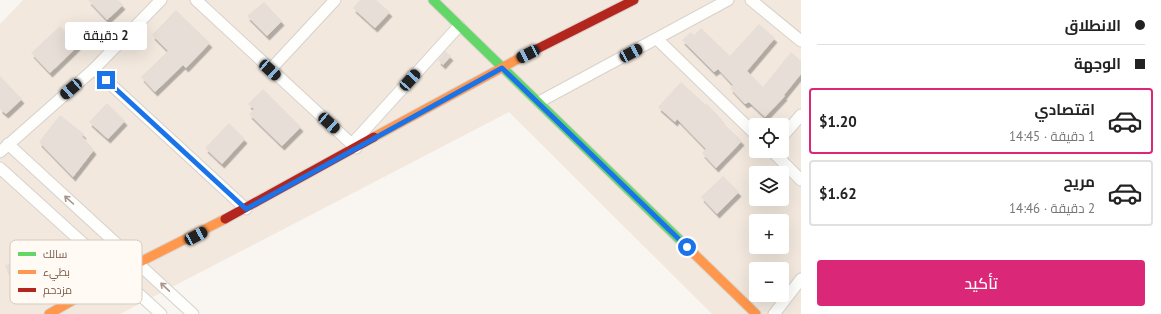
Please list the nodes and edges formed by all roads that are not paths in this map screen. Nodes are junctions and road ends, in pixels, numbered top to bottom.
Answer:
1 (161, 0) edge
2 (196, 0) edge
3 (335, 0) edge
4 (433, 0) edge
5 (634, 0) edge
6 (728, 0) edge
7 (751, 0) edge
8 (459, 26) junction
9 (657, 39) junction
10 (801, 41) edge
11 (502, 68) junction
12 (94, 69) junction
13 (270, 70) junction
14 (539, 102) junction
15 (801, 115) edge
16 (749, 129) edge
17 (789, 129) edge
18 (354, 146) junction
19 (4, 148) edge
20 (779, 158) edge
21 (0, 168) edge
22 (801, 180) edge
23 (246, 209) junction
24 (80, 240) edge
25 (111, 240) edge
26 (142, 261) edge
27 (142, 267) edge
28 (801, 279) edge
29 (142, 296) edge
30 (66, 304) edge
31 (49, 314) edge
32 (161, 314) edge
33 (193, 314) edge
34 (756, 314) edge
35 (774, 314) edge

1 - 12 street
2 - 13 street
3 - 13 street
4 - 8 street
5 - 11 street
6 - 9 street
7 - 10 street
8 - 11 street
8 - 18 street
9 - 14 street
9 - 16 street
11 - 14 street
11 - 18 street
12 - 19 street
12 - 23 street
13 - 18 street
14 - 34 street
15 - 17 street
18 - 23 street
25 -> 19 street
20 - 22 street
21 - 24 street
23 - 26 street
33 -> 27 street
28 - 35 street
29 - 32 street
30 - 31 street

